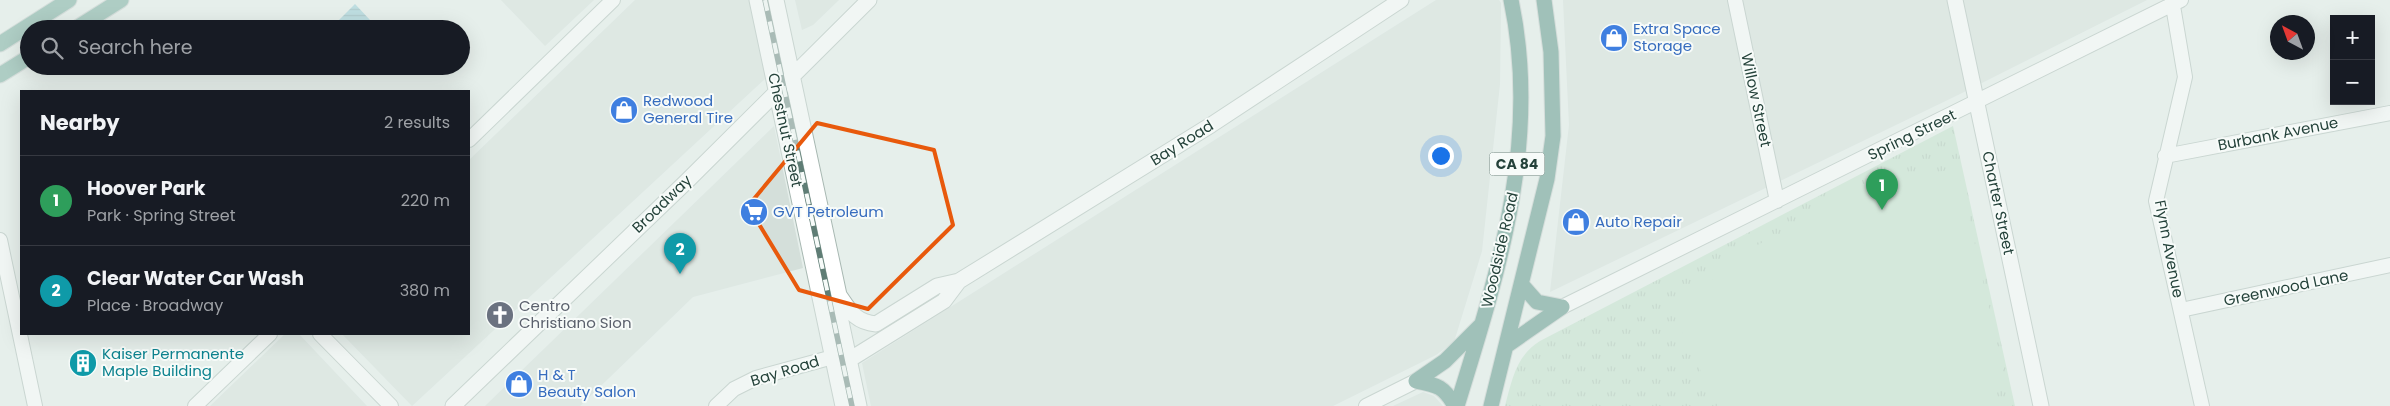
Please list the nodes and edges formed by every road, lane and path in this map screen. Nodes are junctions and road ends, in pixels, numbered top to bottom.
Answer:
1 (69, 0) edge
2 (122, 0) edge
3 (613, 0) edge
4 (757, 0) edge
5 (776, 0) edge
6 (869, 0) edge
7 (1401, 0) edge
8 (1511, 0) edge
9 (1544, 0) edge
10 (1734, 0) edge
11 (1955, 0) edge
12 (2175, 1) edge
13 (107, 5) edge
14 (38, 20) edge
15 (87, 20) edge
16 (20, 31) edge
17 (0, 44) edge
18 (20, 63) edge
19 (0, 75) edge
20 (791, 75) junction
21 (777, 90) junction
22 (1977, 103) junction
23 (2390, 112) edge
24 (470, 139) edge
25 (2165, 156) junction
26 (1777, 201) junction
27 (0, 240) edge
28 (2390, 265) edge
29 (959, 281) junction
30 (1522, 285) junction
31 (839, 295) junction
32 (1562, 307) junction
33 (2182, 310) junction
34 (1482, 324) junction
35 (20, 335) edge
36 (20, 335) edge
37 (269, 335) edge
38 (321, 335) edge
39 (1506, 346) junction
40 (833, 357) junction
41 (849, 360) junction
42 (1416, 381) junction
43 (35, 406) edge
44 (195, 406) edge
45 (391, 406) edge
46 (453, 406) edge
47 (716, 406) edge
48 (843, 406) edge
49 (859, 406) edge
50 (1366, 406) edge
51 (1456, 406) edge
52 (1491, 406) edge
53 (2041, 406) edge
54 (2202, 406) edge

1 - 14 main road
2 - 13 main road
3 - 24 street
4 - 21 street, Chestnut Street
5 - 20 street, Chestnut Street
6 - 20 street, Broadway
7 - 29 street, Bay Road
8 - 34 highway, Woodside Road / CA 84
9 - 30 highway, Woodside Road / CA 84
10 - 26 street, Willow Street
11 - 22 street, Charter Street
12 - 22 street, Spring Street
12 - 25 street, Flynn Avenue
13 - 15 main road
16 - 17 main road
18 - 19 main road
20 - 21 street, Broadway
20 - 31 street, Chestnut Street
21 - 40 street, Chestnut Street
21 - 46 street, Broadway
22 - 26 street, Spring Street
22 - 53 street, Charter Street
23 - 25 street, Burbank Avenue
25 - 33 street, Flynn Avenue
26 - 32 street, Spring Street
27 - 35 street
28 - 33 street, Greenwood Lane
29 - 31 street, Bay Road
29 - 41 street, Bay Road
30 - 32 highway
30 - 39 highway, Woodside Road / CA 84
31 - 41 street, Chestnut Street
32 - 39 highway
33 - 54 street, Flynn Avenue
34 - 42 highway
34 - 51 highway, Woodside Road / CA 84
36 - 43 street
37 - 44 street
38 - 45 street
39 - 52 highway, Woodside Road / CA 84
40 - 47 street, Bay Road
40 - 48 street, Chestnut Street
41 - 49 street, Chestnut Street
42 - 50 street
42 - 51 highway

